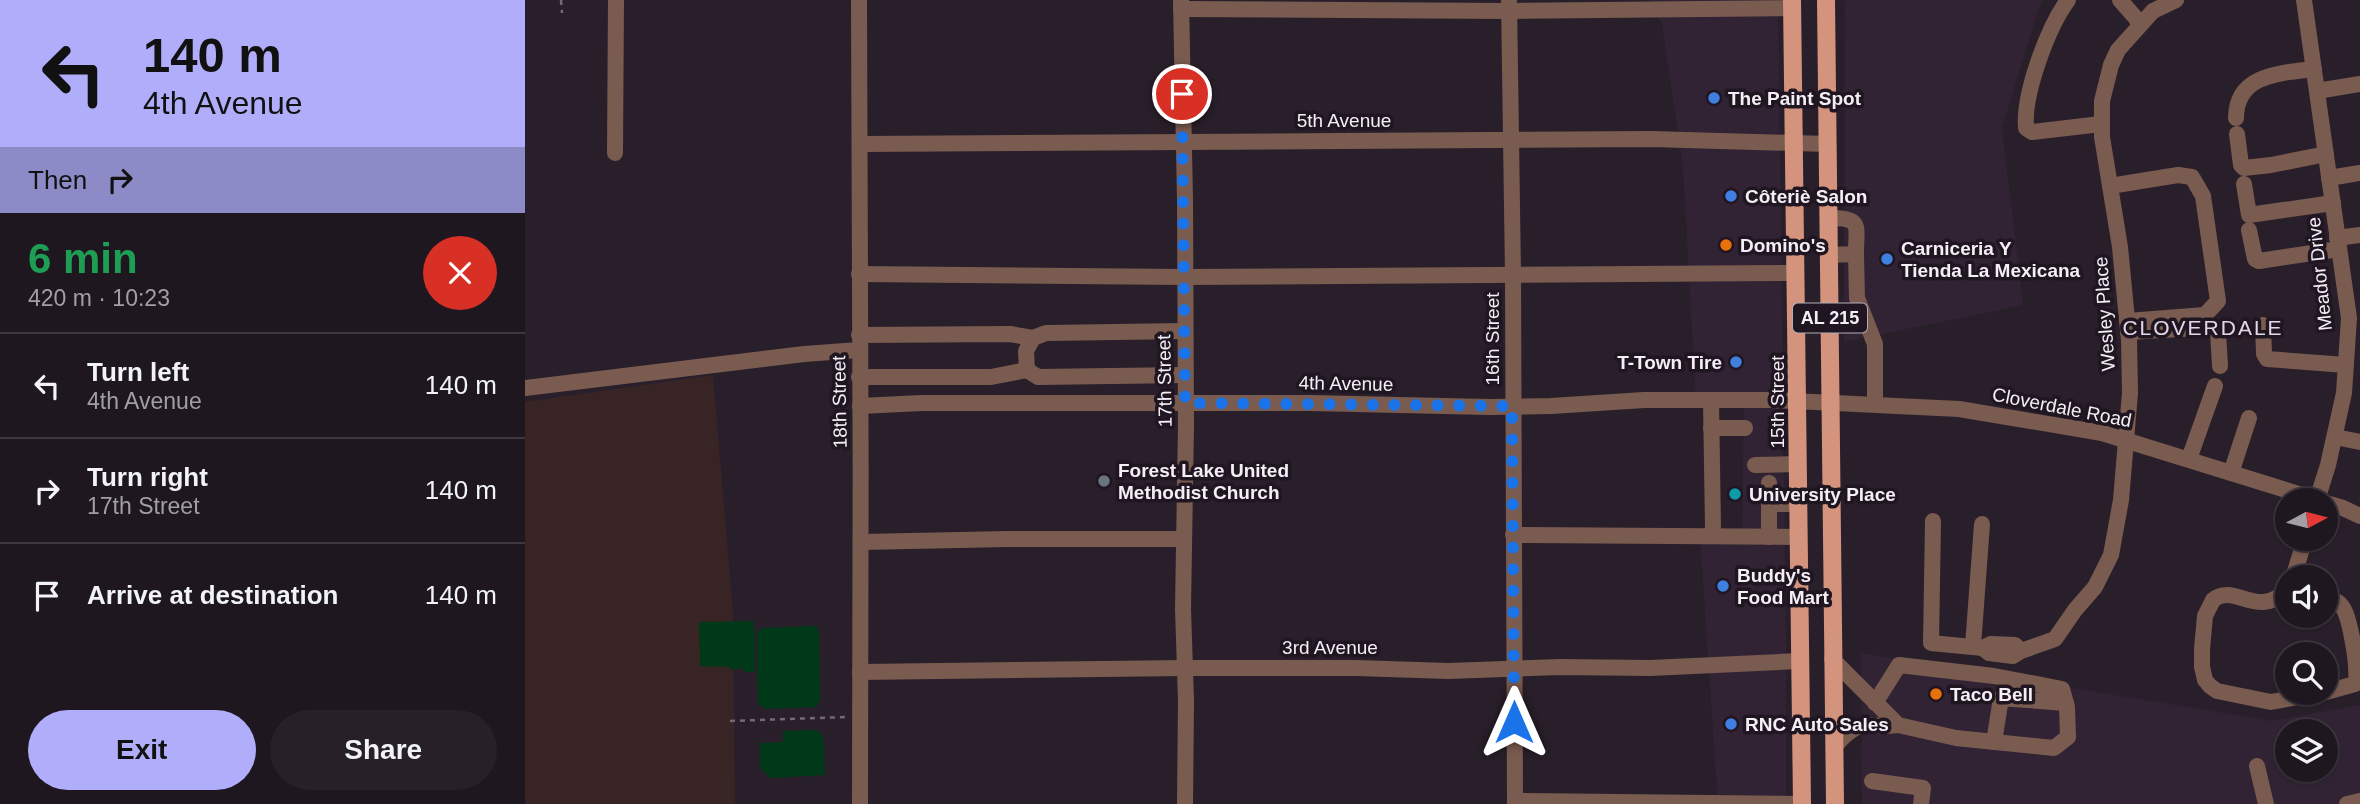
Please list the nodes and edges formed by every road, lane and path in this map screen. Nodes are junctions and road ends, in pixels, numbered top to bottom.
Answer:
1 (561, 0) edge
2 (616, 0) edge
3 (859, 0) edge
4 (1826, 0) edge
5 (2068, 0) edge
6 (2120, 0) edge
7 (2176, 0) edge
8 (2304, 0) edge
9 (1181, 4) edge
10 (1792, 4) edge
11 (1366, 5) edge
12 (1509, 6) edge
13 (562, 13) dead end
14 (2140, 23) junction
15 (2313, 69) junction
16 (2360, 84) edge
17 (2317, 91) junction
18 (2101, 124) junction
19 (1512, 140) junction
20 (1184, 143) junction
21 (861, 144) junction
22 (1794, 144) junction
23 (1828, 144) junction
24 (615, 153) dead end
25 (2326, 155) junction
26 (2360, 173) edge
27 (2360, 182) edge
28 (2244, 184) dead end
29 (2110, 186) junction
30 (2331, 189) junction
31 (1829, 218) junction
32 (2249, 230) dead end
33 (2360, 235) edge
34 (2338, 244) junction
35 (1856, 254) junction
36 (1829, 255) junction
37 (1796, 272) junction
38 (859, 274) junction
39 (1513, 275) junction
40 (1184, 277) junction
41 (2263, 325) dead end
42 (2128, 326) junction
43 (2354, 326) edge
44 (1184, 331) junction
45 (1033, 338) junction
46 (859, 342) junction
47 (2346, 365) junction
48 (2220, 366) dead end
49 (1027, 370) junction
50 (1185, 375) junction
51 (859, 377) junction
52 (2215, 386) dead end
53 (525, 388) edge
54 (1711, 400) junction
55 (1798, 401) junction
56 (1831, 402) junction
57 (1185, 403) junction
58 (1875, 404) junction
59 (860, 406) junction
60 (1512, 406) junction
61 (2249, 418) dead end
62 (1711, 428) junction
63 (1745, 428) dead end
64 (2335, 437) junction
65 (2126, 439) junction
66 (2360, 442) edge
67 (2189, 459) junction
68 (1798, 464) junction
69 (1755, 466) dead end
70 (2231, 473) junction
71 (1769, 483) dead end
72 (2279, 488) edge
73 (2321, 488) edge
74 (1798, 503) junction
75 (1769, 504) junction
76 (2338, 507) edge
77 (2360, 516) edge
78 (1933, 521) dead end
79 (1982, 524) dead end
80 (1713, 528) dead end
81 (1513, 535) junction
82 (1769, 537) junction
83 (1799, 537) junction
84 (1184, 539) junction
85 (861, 542) junction
86 (2275, 599) edge
87 (2338, 603) edge
88 (1978, 647) junction
89 (1832, 659) junction
90 (1799, 661) junction
91 (1185, 668) junction
92 (1514, 669) junction
93 (860, 672) junction
94 (2338, 689) edge
95 (2275, 701) edge
96 (1875, 703) junction
97 (2066, 703) junction
98 (849, 716) dead end
99 (730, 721) dead end
100 (1898, 725) junction
101 (1994, 742) junction
102 (1834, 747) junction
103 (2257, 766) dead end
104 (1872, 781) dead end
105 (2360, 801) edge
106 (1838, 802) edge
107 (1515, 803) edge
108 (860, 804) edge
109 (1185, 804) edge
110 (1801, 804) edge
111 (1921, 804) edge
112 (2266, 804) edge
113 (2347, 804) edge

1 - 13 path
2 - 24 street
3 - 21 street, 18th Street
4 - 23 main road, AL 215
5 - 18 street
6 - 14 street
7 - 14 street, Wesley Place
8 - 15 street, Meador Drive
9 - 11 street
9 - 20 street, 17th Street
10 - 12 street
10 - 22 main road, 15th Street / AL 215
11 - 12 street
12 - 19 street, 16th Street
14 - 18 street, Wesley Place
15 - 17 street, Meador Drive
15 - 25 street
16 - 17 street
17 - 25 street, Meador Drive
18 - 29 street, Wesley Place
19 - 20 street, 5th Avenue
19 - 22 street, 5th Avenue
19 - 39 street, 16th Street
20 - 21 street, 5th Avenue
20 - 40 street, 17th Street
21 - 38 street, 18th Street
22 - 23 street, 5th Avenue
22 - 37 main road, 15th Street / AL 215
23 - 31 main road, AL 215
25 - 30 street, Meador Drive
26 - 30 street
27 - 30 street
28 - 30 street
29 - 42 street, Wesley Place
29 - 42 street
30 - 34 street, Meador Drive
31 - 35 street
31 - 36 main road, AL 215
32 - 34 street
33 - 34 street
34 - 43 street, Meador Drive
35 - 36 street
35 - 58 street
36 - 56 main road, AL 215
37 - 39 street
37 - 55 main road, 15th Street / AL 215
38 - 40 street
38 - 46 street, 18th Street
39 - 40 street
39 - 60 street, 16th Street
40 - 44 street, 17th Street
41 - 47 street
42 - 48 street
42 - 65 street, Wesley Place
43 - 47 street, Meador Drive
44 - 45 street
44 - 50 street, 17th Street
45 - 46 street
45 - 49 street
46 - 51 street, 18th Street
46 - 53 street
47 - 64 street, Meador Drive
49 - 50 street
49 - 51 street
50 - 57 street, 17th Street
51 - 59 street, 18th Street
52 - 67 street
54 - 55 street, 4th Avenue
54 - 60 street, 4th Avenue
54 - 62 street
55 - 56 street, 4th Avenue
55 - 68 main road, 15th Street / AL 215
56 - 58 street, Cloverdale Road
56 - 89 main road, AL 215
57 - 59 street, 4th Avenue
57 - 60 street, 4th Avenue
57 - 84 street, 17th Street
58 - 65 street, Cloverdale Road
59 - 85 street, 18th Street
60 - 81 street, 16th Street
61 - 70 street
62 - 63 street
62 - 80 street
64 - 66 street
64 - 73 street, Meador Drive
65 - 67 street, Cloverdale Road
65 - 88 street, Wesley Place
67 - 70 street, Cloverdale Road
68 - 69 street
68 - 74 main road, 15th Street / AL 215
70 - 72 street, Cloverdale Road
71 - 75 street
74 - 75 street
74 - 83 main road, 15th Street / AL 215
75 - 82 street
76 - 77 street
78 - 88 street
79 - 88 street
81 - 82 street
81 - 92 street, 16th Street
82 - 83 street
83 - 90 main road, 15th Street / AL 215
84 - 85 street
84 - 91 street, 17th Street
85 - 93 street, 18th Street
86 - 95 street
87 - 94 street
89 - 96 street
89 - 102 main road, AL 215
90 - 92 street, 3rd Avenue
90 - 110 main road, 15th Street / AL 215
91 - 92 street, 3rd Avenue
91 - 93 street, 3rd Avenue
91 - 109 street, 17th Street
92 - 107 street, 16th Street
93 - 108 street, 18th Street
96 - 97 street
96 - 100 street
97 - 101 street
97 - 101 street
98 - 99 path
100 - 101 street
100 - 102 street
102 - 106 main road, AL 215
103 - 112 street
104 - 111 street
105 - 113 street
107 - 110 street

